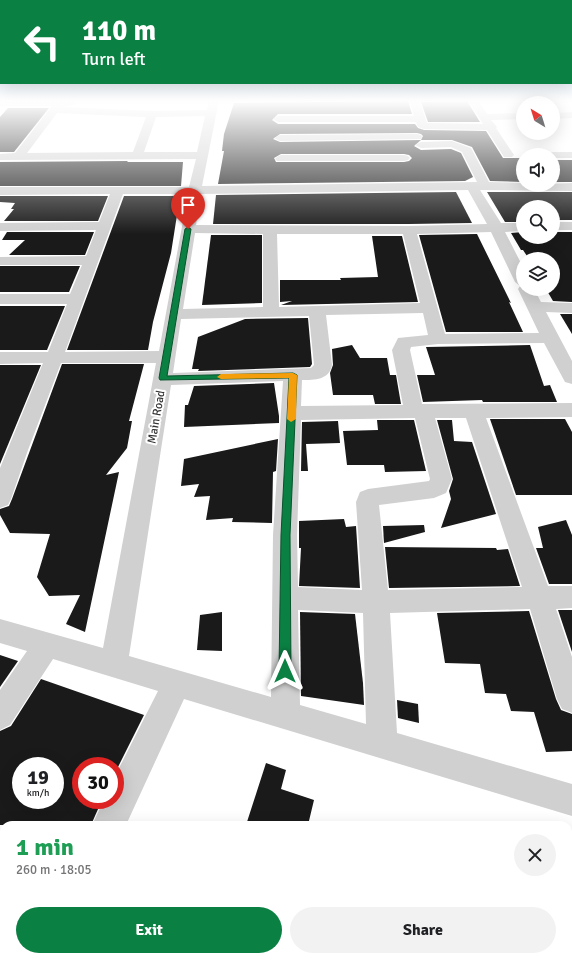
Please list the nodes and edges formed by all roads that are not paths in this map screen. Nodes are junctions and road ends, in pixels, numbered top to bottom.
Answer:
1 (27, 145) edge
2 (141, 145) edge
3 (204, 145) edge
4 (280, 145) edge
5 (417, 145) edge
6 (456, 145) edge
7 (502, 145) edge
8 (202, 155) junction
9 (516, 155) edge
10 (560, 155) edge
11 (572, 155) edge
12 (137, 156) junction
13 (470, 156) junction
14 (508, 156) junction
15 (0, 157) edge
16 (18, 157) junction
17 (406, 165) junction
18 (478, 186) junction
19 (572, 187) edge
20 (412, 188) junction
21 (118, 190) junction
22 (195, 190) junction
23 (0, 191) edge
24 (105, 226) junction
25 (516, 226) edge
26 (560, 226) edge
27 (572, 226) edge
28 (0, 227) edge
29 (496, 227) junction
30 (188, 229) junction
31 (270, 230) junction
32 (409, 230) junction
33 (91, 260) junction
34 (0, 261) edge
35 (516, 268) edge
36 (530, 296) edge
37 (76, 298) junction
38 (0, 299) edge
39 (535, 307) junction
40 (428, 308) junction
41 (572, 308) edge
42 (272, 311) junction
43 (317, 311) junction
44 (174, 314) junction
45 (550, 338) junction
46 (438, 339) junction
47 (166, 357) junction
48 (0, 358) edge
49 (54, 358) junction
50 (570, 371) edge
51 (293, 375) junction
52 (163, 378) junction
53 (572, 410) edge
54 (418, 411) junction
55 (474, 411) junction
56 (292, 413) junction
57 (10, 443) edge
58 (0, 499) edge
59 (572, 597) edge
60 (285, 598) junction
61 (539, 598) junction
62 (376, 602) junction
63 (0, 631) edge
64 (47, 645) junction
65 (114, 665) junction
66 (176, 683) junction
67 (572, 699) edge
68 (0, 715) edge
69 (285, 715) junction
70 (382, 744) junction
71 (572, 800) edge
72 (111, 821) edge

1 - 16 street
2 - 12 street
3 - 8 street, Main Road
4 - 17 street
5 - 17 street
6 - 13 street
7 - 14 street
8 - 12 street
8 - 22 street, Main Road
9 - 14 street
10 - 11 street
12 - 16 street
13 - 14 street
13 - 18 street
15 - 16 street
17 - 20 street
18 - 19 street
18 - 20 street
18 - 29 street
20 - 22 street
21 - 22 street
21 - 23 street
21 - 24 street
22 - 30 street, Main Road
24 - 28 street
24 - 33 street
25 - 29 street
26 - 27 street
29 - 32 street
29 - 35 street
30 - 31 street
30 - 44 street, Main Road
31 - 32 street
31 - 42 street
32 - 40 street
33 - 34 street
33 - 37 street
36 - 39 street
37 - 38 street
37 - 49 street
39 - 41 street
39 - 45 street
40 - 43 street
40 - 46 street
42 - 43 street
42 - 44 street
43 - 51 street
44 - 47 street, Main Road
45 - 46 street
45 - 50 street
46 - 54 street
47 - 49 street
47 - 52 street, Main Road
48 - 49 street
49 - 57 street
51 - 52 street
51 - 56 street
52 - 65 street, Main Road
53 - 55 street
54 - 55 street
54 - 56 street
54 - 62 street
55 - 61 street
56 - 60 street
57 - 58 street
59 - 61 street
60 - 62 street
60 - 69 street
61 - 62 street
61 - 67 street
62 - 70 street
63 - 64 street
64 - 65 street
64 - 68 street
65 - 66 street
66 - 69 street
66 - 72 street
69 - 70 street
70 - 71 street

